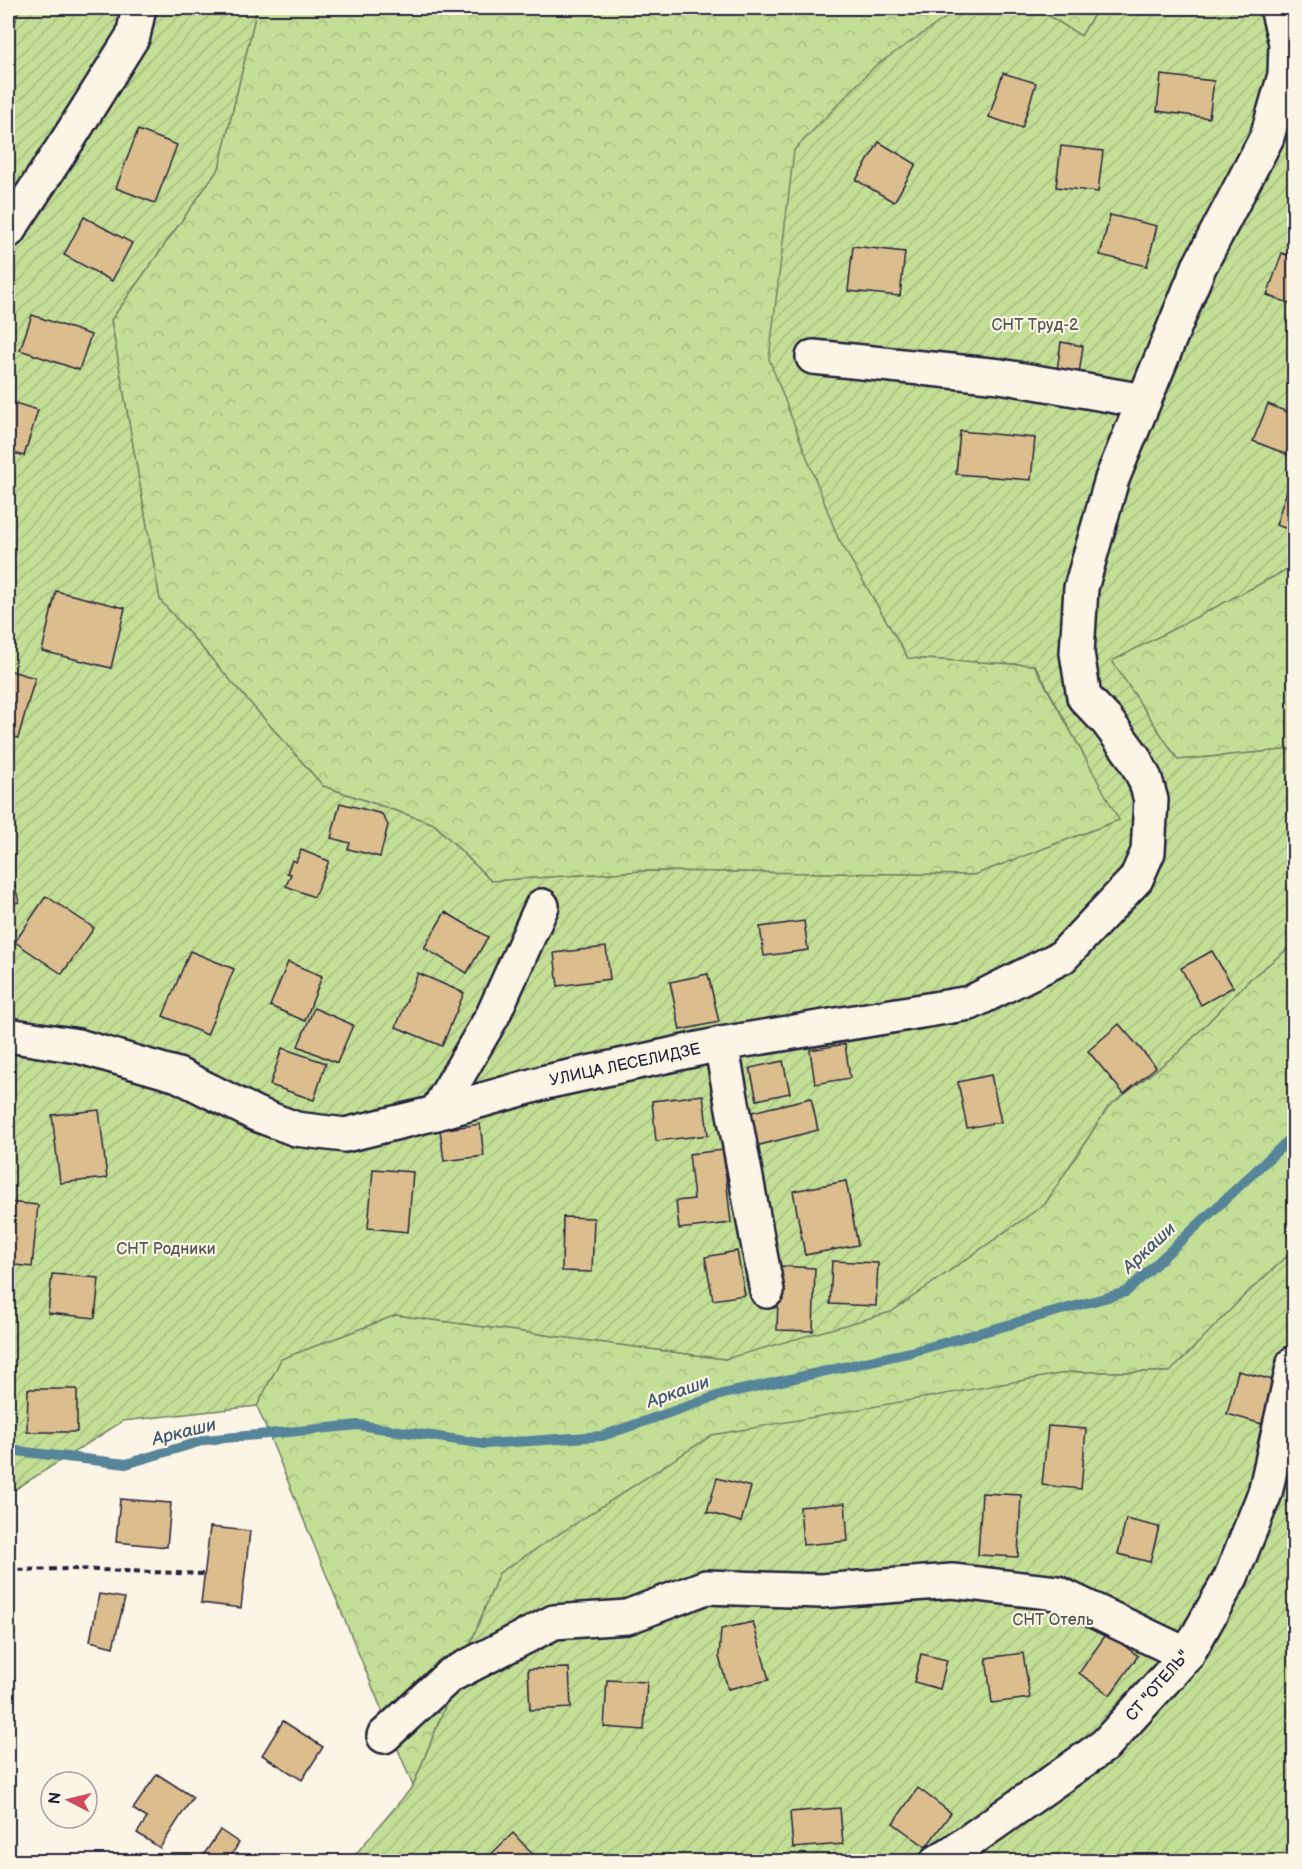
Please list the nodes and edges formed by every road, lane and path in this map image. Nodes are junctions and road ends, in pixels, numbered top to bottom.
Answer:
1 (139, 8) edge
2 (1277, 8) edge
3 (8, 231) edge
4 (813, 357) dead end
5 (1144, 401) junction
6 (542, 906) dead end
7 (8, 1035) edge
8 (721, 1044) junction
9 (436, 1113) junction
10 (768, 1291) dead end
11 (1294, 1363) edge
12 (8, 1570) edge
13 (204, 1574) dead end
14 (1187, 1655) junction
15 (384, 1736) dead end
16 (937, 1862) edge

1 - 3 street
2 - 5 street
4 - 5 street
5 - 8 street, УЛИЦА ЛЕСЕЛИДЗЕ
6 - 9 street
7 - 9 street, УЛИЦА ЛЕСЕЛИДЗЕ
8 - 9 street, УЛИЦА ЛЕСЕЛИДЗЕ
8 - 10 street
11 - 14 street, СТ "ОТЕЛЬ"
12 - 13 path
14 - 15 street
14 - 16 street, СТ "ОТЕЛЬ"

